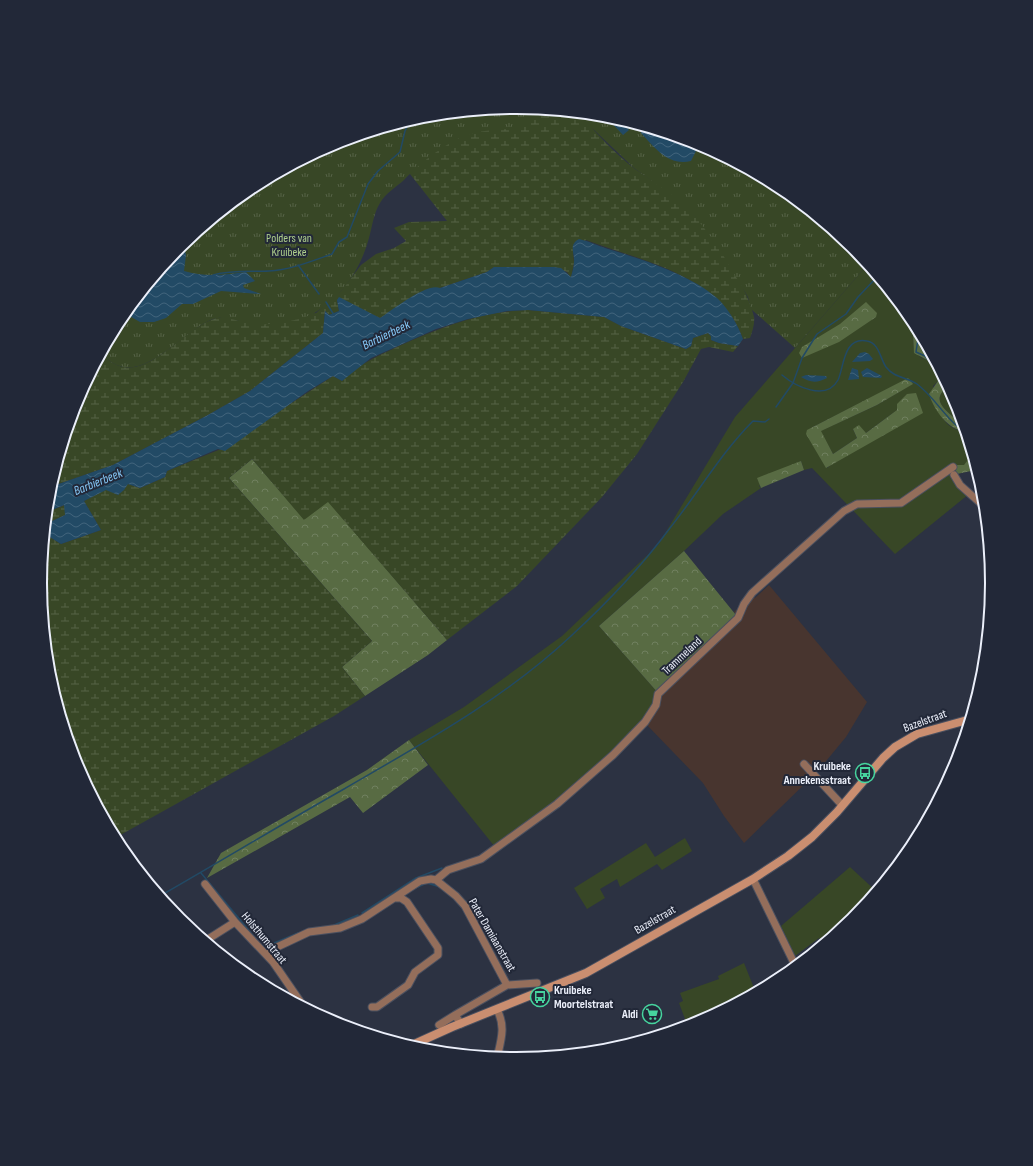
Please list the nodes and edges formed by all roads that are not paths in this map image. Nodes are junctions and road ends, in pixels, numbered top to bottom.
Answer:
1 (953, 467) dead end
2 (954, 475) dead end
3 (979, 502) edge
4 (965, 721) edge
5 (804, 764) dead end
6 (842, 805) junction
7 (753, 879) junction
8 (436, 880) junction
9 (205, 884) dead end
10 (397, 898) junction
11 (235, 922) junction
12 (210, 938) edge
13 (267, 955) junction
14 (793, 961) edge
15 (537, 982) dead end
16 (507, 985) junction
17 (298, 998) edge
18 (372, 1007) dead end
19 (497, 1010) junction
20 (456, 1015) junction
21 (461, 1024) junction
22 (439, 1025) dead end
23 (420, 1042) edge
24 (498, 1051) edge

1 - 8 street, Trammeland
2 - 3 street
4 - 6 main road, Bazelstraat
5 - 6 street
6 - 7 main road, Bazelstraat
7 - 14 street
7 - 19 main road, Bazelstraat
8 - 10 street
8 - 16 street, Pater Damiaanstraat
9 - 11 street, Holsthumstraat
10 - 13 street
10 - 18 street
11 - 12 street
11 - 13 street, Holsthumstraat
13 - 17 street, Holsthumstraat
15 - 16 street
16 - 20 street
19 - 21 main road, Bazelstraat
19 - 24 street
20 - 21 street
20 - 22 street
21 - 23 main road, Bazelstraat

